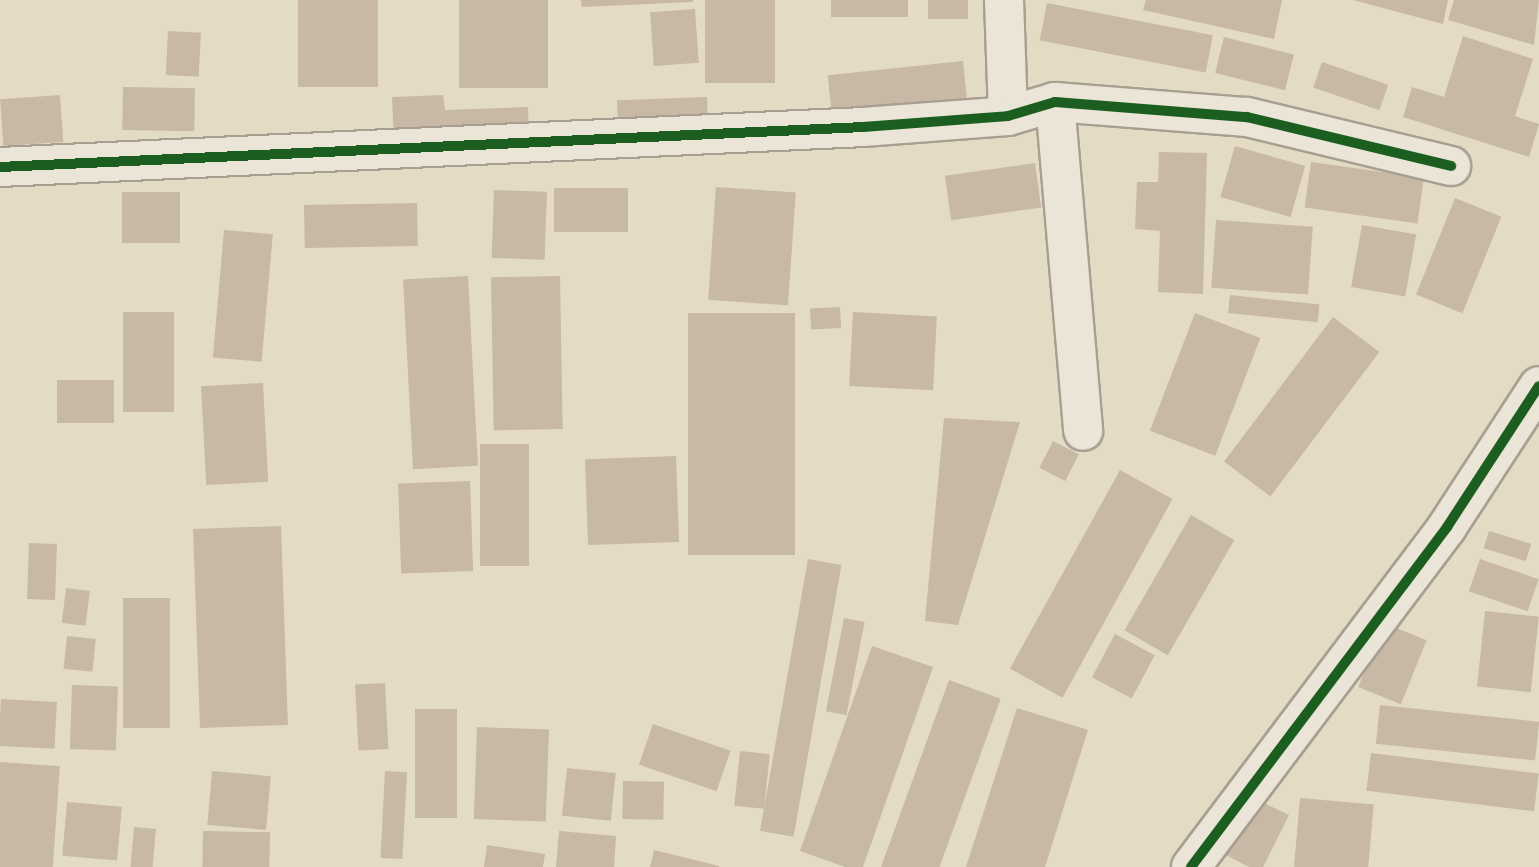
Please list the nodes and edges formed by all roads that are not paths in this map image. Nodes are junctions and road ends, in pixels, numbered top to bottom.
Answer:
1 (1004, 0) edge
2 (1055, 102) junction
3 (1008, 116) junction
4 (1451, 166) dead end
5 (0, 167) edge
6 (1539, 386) edge
7 (1083, 431) dead end
8 (1191, 867) edge

1 - 3 street
2 - 3 street
2 - 4 street
2 - 7 street
3 - 5 street
6 - 8 street

